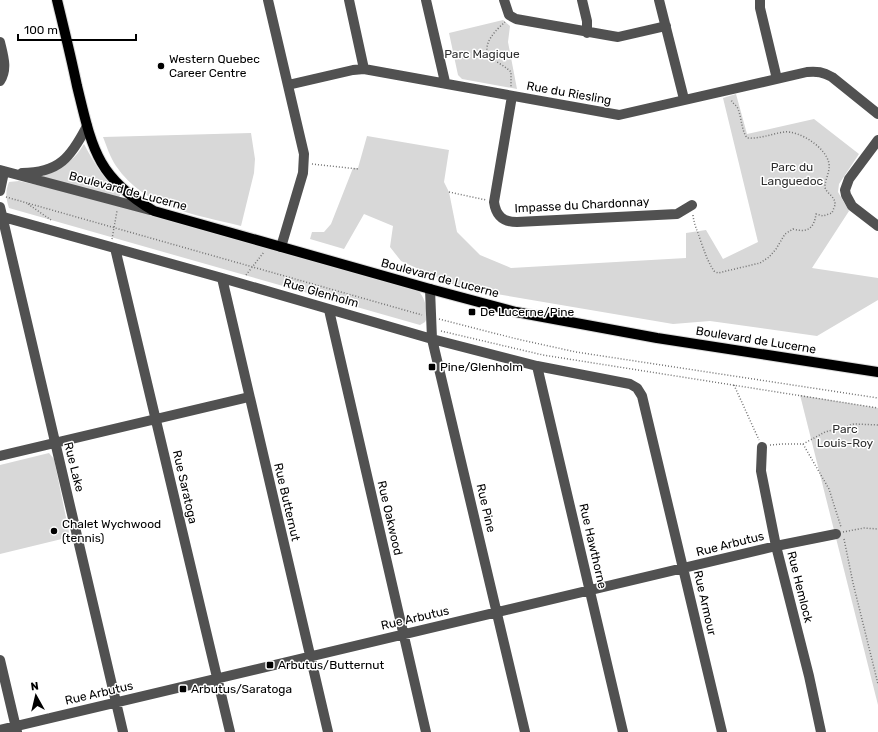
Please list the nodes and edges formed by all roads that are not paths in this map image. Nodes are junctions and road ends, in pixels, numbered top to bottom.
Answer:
1 (57, 0) edge
2 (268, 0) edge
3 (349, 0) edge
4 (426, 0) edge
5 (504, 0) edge
6 (582, 0) edge
7 (659, 0) edge
8 (760, 0) edge
9 (666, 26) junction
10 (588, 33) junction
11 (0, 42) edge
12 (364, 69) junction
13 (777, 79) junction
14 (0, 81) edge
15 (445, 82) junction
16 (288, 85) junction
17 (512, 96) junction
18 (684, 100) junction
19 (878, 114) edge
20 (87, 126) junction
21 (878, 140) edge
22 (2, 171) edge
23 (0, 191) edge
24 (692, 205) road end
25 (154, 211) junction
26 (1, 213) edge
27 (878, 226) edge
28 (113, 247) junction
29 (282, 247) junction
30 (222, 278) junction
31 (430, 289) junction
32 (329, 310) junction
33 (434, 334) junction
34 (538, 366) junction
35 (878, 372) edge
36 (637, 388) joint
37 (249, 397) junction
38 (156, 418) junction
39 (54, 443) junction
40 (762, 447) road end
41 (0, 456) edge
42 (839, 534) road end
43 (776, 546) junction
44 (684, 569) junction
45 (590, 591) junction
46 (497, 612) junction
47 (403, 634) junction
48 (310, 656) junction
49 (0, 660) edge
50 (217, 678) junction
51 (116, 702) junction
52 (16, 729) edge
53 (0, 730) edge
54 (123, 732) edge
55 (230, 732) edge
56 (328, 732) edge
57 (426, 732) edge
58 (525, 732) edge
59 (623, 732) edge
60 (722, 732) edge
61 (821, 732) edge

1 - 20 main road
2 - 16 street
3 - 12 street
4 - 15 street
5 - 10 street
6 - 10 street
7 - 9 street
8 - 13 street
9 - 10 street
9 - 18 street
11 - 14 street
12 - 15 street, Rue du Riesling
12 - 16 street, Rue du Riesling
13 - 18 street, Rue du Riesling
13 - 19 street, Rue du Riesling
15 - 17 street, Rue du Riesling
16 - 29 street
17 - 18 street, Rue du Riesling
17 - 24 street, Impasse du Chardonnay
20 - 22 street
20 - 25 main road
21 - 27 street
22 - 23 street
22 - 25 street, Boulevard de Lucerne
25 - 29 main road, Boulevard de Lucerne
26 - 28 street, Rue Glenholm
26 - 39 street, Rue Lake
28 - 30 street, Rue Glenholm
28 - 38 street, Rue Saratoga
29 - 31 main road, Boulevard de Lucerne
30 - 32 street, Rue Glenholm
30 - 37 street, Rue Butternut
31 - 33 street, Rue Pine
31 - 35 main road, Boulevard de Lucerne
32 - 33 street, Rue Glenholm
32 - 47 street, Rue Oakwood
33 - 34 street, Rue Glenholm
33 - 46 street, Rue Pine
34 - 36 street, Rue Glenholm
34 - 45 street, Rue Hawthorne
36 - 44 street, Rue Armour
37 - 38 street
37 - 48 street, Rue Butternut
38 - 39 street
38 - 50 street, Rue Saratoga
39 - 41 street
39 - 51 street, Rue Lake
40 - 43 street, Rue Hemlock
42 - 43 street, Rue Arbutus
43 - 44 street, Rue Arbutus
43 - 61 street, Rue Hemlock
44 - 45 street, Rue Arbutus
44 - 60 street, Rue Armour
45 - 46 street, Rue Arbutus
45 - 59 street, Rue Hawthorne
46 - 47 street, Rue Arbutus
46 - 58 street, Rue Pine
47 - 48 street, Rue Arbutus
47 - 57 street, Rue Oakwood
48 - 50 street, Rue Arbutus
48 - 56 street, Rue Butternut
49 - 52 street
50 - 51 street, Rue Arbutus
50 - 55 street, Rue Saratoga
51 - 52 street, Rue Arbutus
51 - 54 street, Rue Lake
52 - 53 street, Rue Arbutus

